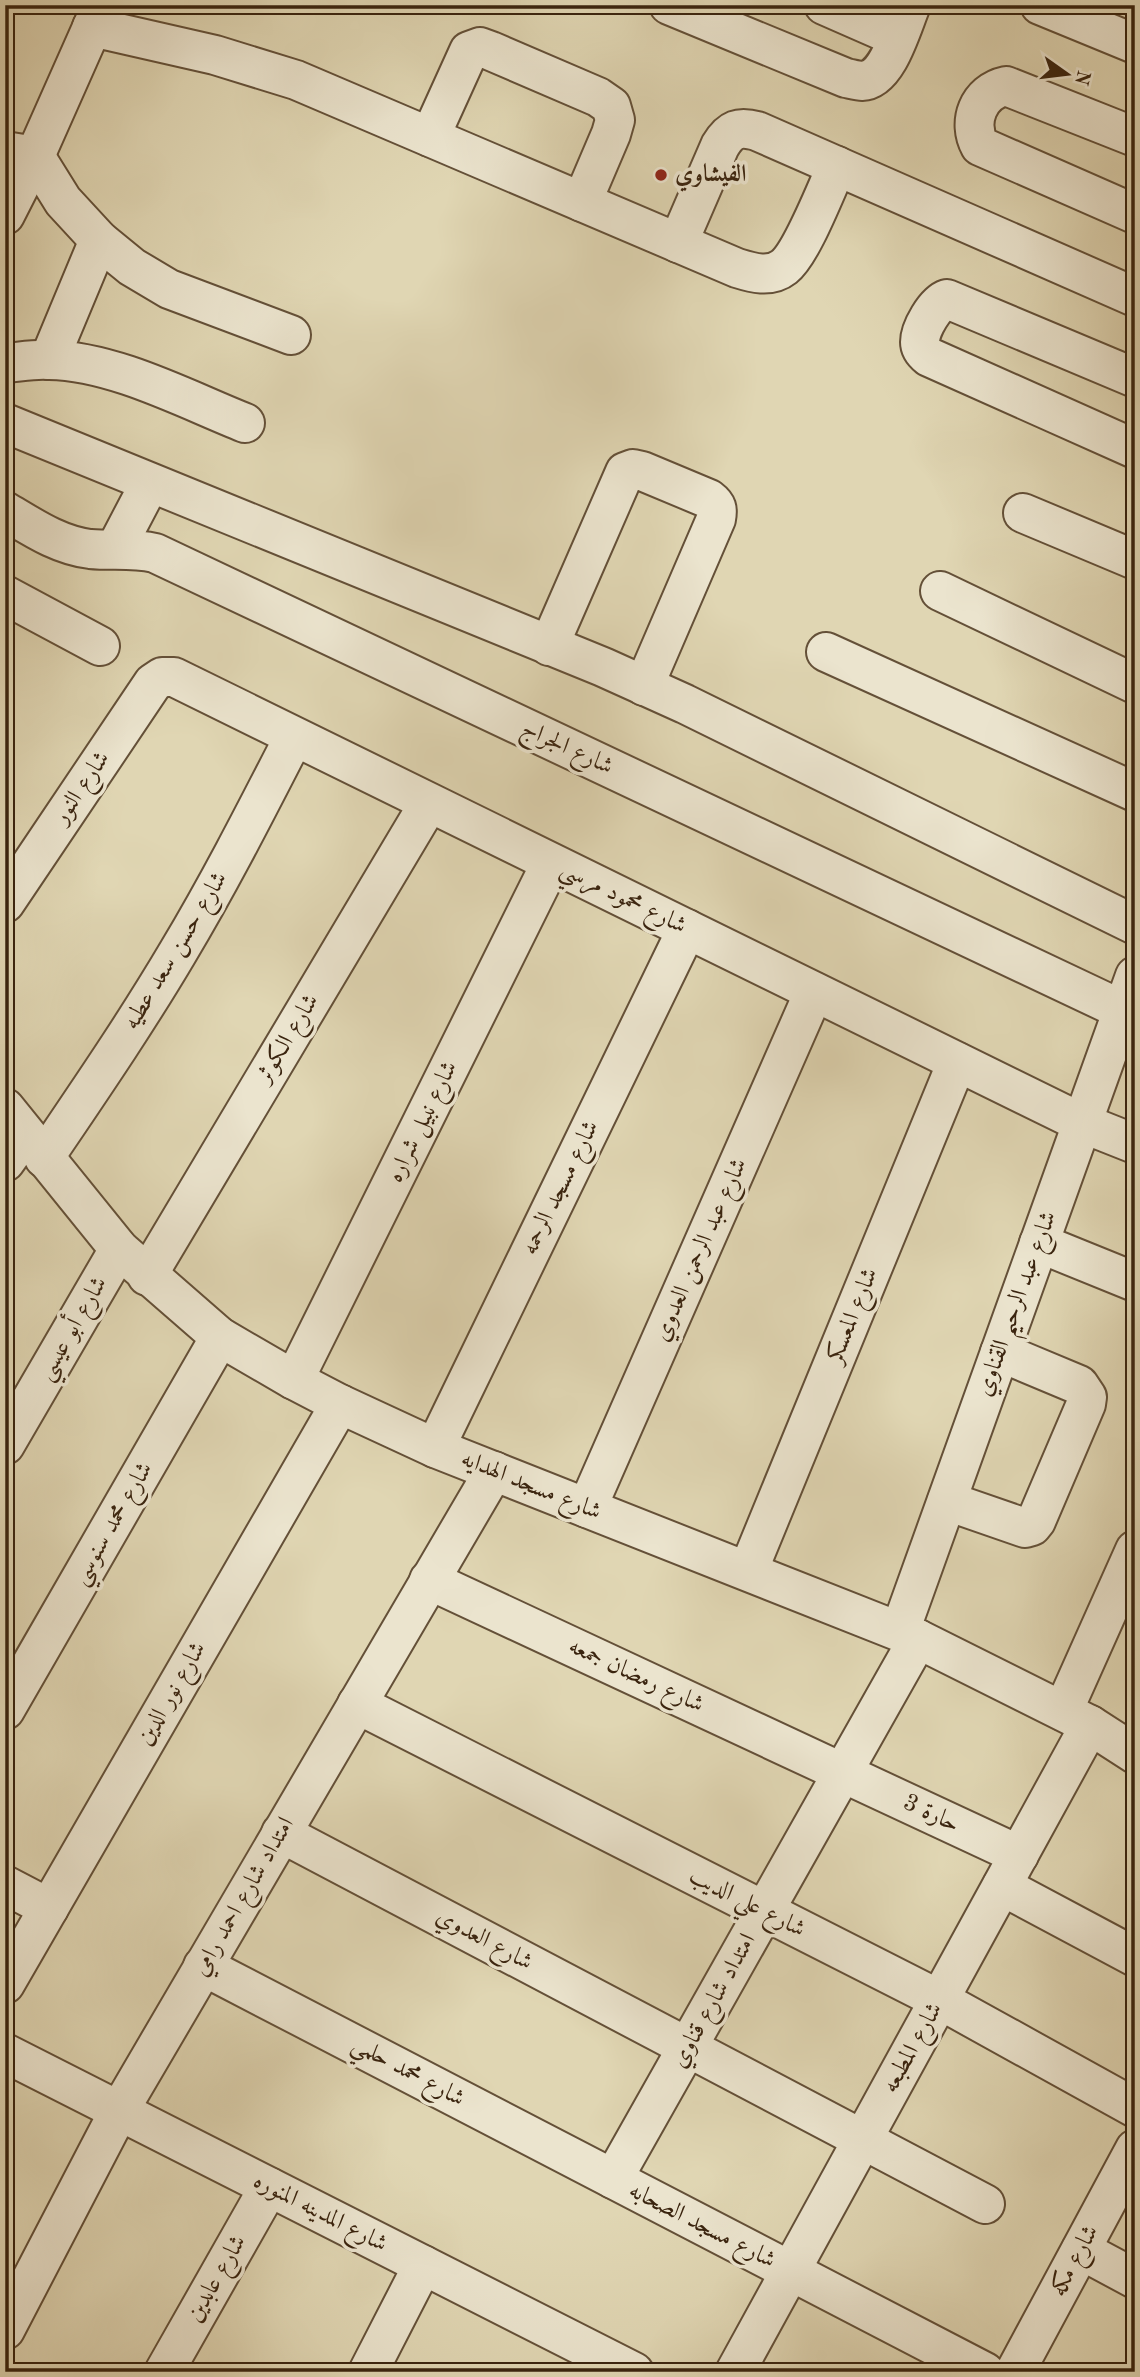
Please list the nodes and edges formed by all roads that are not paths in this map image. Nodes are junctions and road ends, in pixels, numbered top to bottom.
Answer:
1 (669, 5) edge
2 (824, 5) edge
3 (1040, 5) edge
4 (97, 16) edge
5 (904, 21) edge
6 (1135, 44) edge
7 (430, 137) junction
8 (1135, 137) edge
9 (20, 153) edge
10 (836, 166) junction
11 (583, 202) junction
12 (1135, 214) edge
13 (5, 215) edge
14 (99, 240) junction
15 (678, 243) junction
16 (1135, 297) edge
17 (291, 335) dead end
18 (49, 360) junction
19 (5, 363) edge
20 (1135, 378) edge
21 (5, 423) edge
22 (245, 423) dead end
23 (1135, 450) edge
24 (150, 483) junction
25 (5, 511) edge
26 (1023, 513) dead end
27 (116, 548) junction
28 (1135, 560) edge
29 (940, 591) dead end
30 (5, 595) edge
31 (100, 646) dead end
32 (549, 646) junction
33 (826, 652) dead end
34 (162, 677) joint
35 (1135, 684) edge
36 (644, 686) junction
37 (294, 737) junction
38 (1135, 792) edge
39 (429, 803) junction
40 (551, 863) junction
41 (5, 902) edge
42 (1135, 925) edge
43 (687, 929) junction
44 (814, 992) junction
45 (1131, 1001) edge
46 (957, 1062) junction
47 (1082, 1123) junction
48 (20, 1140) edge
49 (1135, 1144) edge
50 (1039, 1242) junction
51 (119, 1250) junction
52 (147, 1276) junction
53 (1135, 1282) edge
54 (220, 1337) junction
55 (1000, 1352) junction
56 (294, 1380) junction
57 (340, 1404) junction
58 (7, 1439) edge
59 (435, 1448) junction
60 (494, 1471) junction
61 (947, 1501) junction
62 (587, 1508) junction
63 (1135, 1550) edge
64 (748, 1571) junction
65 (429, 1580) junction
66 (909, 1635) junction
67 (357, 1704) junction
68 (5, 1710) edge
69 (1077, 1718) junction
70 (1135, 1754) edge
71 (843, 1773) junction
72 (281, 1833) junction
73 (1010, 1870) junction
74 (5, 1885) edge
75 (49, 1908) junction
76 (764, 1911) junction
77 (1135, 1957) edge
78 (203, 1966) junction
79 (5, 1984) edge
80 (940, 2000) junction
81 (687, 2047) junction
82 (5, 2053) edge
83 (1135, 2108) edge
84 (119, 2111) junction
85 (862, 2140) junction
86 (1135, 2149) edge
87 (613, 2179) junction
88 (269, 2187) junction
89 (985, 2204) dead end
90 (1081, 2249) junction
91 (423, 2264) junction
92 (790, 2272) junction
93 (1135, 2279) edge
94 (5, 2330) edge
95 (164, 2372) edge
96 (368, 2372) edge
97 (634, 2372) edge
98 (735, 2372) edge
99 (985, 2372) edge
100 (1015, 2372) edge

1 - 5 street
2 - 5 street
3 - 6 street
4 - 7 street
4 - 9 street
7 - 11 street
7 - 11 street
8 - 12 street
9 - 13 street
9 - 14 street
10 - 15 street
10 - 15 street
10 - 16 street
11 - 15 street
14 - 17 street
14 - 18 street
18 - 19 street
18 - 22 street
20 - 23 street
21 - 24 street
24 - 27 street
24 - 32 street
25 - 27 street, شارع الجراج
26 - 28 street
27 - 45 street, شارع الجراج
29 - 35 street
30 - 31 street
32 - 36 street
32 - 36 street
33 - 38 street
34 - 37 street, شارع محمود مرسي
34 - 41 street, شارع النور
36 - 42 street
37 - 39 street, شارع محمود مرسي
37 - 48 street, شارع حسن سعد عطيه
39 - 40 street, شارع محمود مرسي
39 - 52 street, شارع الكوثر
40 - 43 street, شارع محمود مرسي
40 - 56 street, شارع نبيل شراره
43 - 44 street, شارع محمود مرسي
43 - 59 street, شارع مسجد الرحمه
44 - 46 street, شارع محمود مرسي
44 - 62 street, شارع عبد الرحمن العدوي
45 - 47 street, شارع عبد الرحيم القناوي
46 - 47 street, شارع محمود مرسي
46 - 64 street, شارع المعسكر
47 - 49 street, شارع محمود مرسي
47 - 50 street, شارع عبد الرحيم القناوي
48 - 51 street, شارع مسجد الهدايه
50 - 53 street
50 - 55 street, شارع عبد الرحيم القناوي
51 - 52 street, شارع مسجد الهدايه
51 - 58 street, شارع أبو عيسي
52 - 54 street, شارع مسجد الهدايه
54 - 56 street, شارع مسجد الهدايه
54 - 68 street, شارع محمد سنوسي
55 - 61 street, شارع عبد الرحيم القناوي
55 - 61 street
56 - 57 street, شارع مسجد الهدايه
57 - 59 street, شارع مسجد الهدايه
57 - 75 street, شارع نور الدين
59 - 60 street, شارع مسجد الهدايه
60 - 62 street, شارع مسجد الهدايه
60 - 65 street, امتداد شارع احمد رامي
61 - 66 street, شارع عبد الرحيم القناوي
62 - 64 street, شارع مسجد الهدايه
63 - 69 street, شارع المطبعه
64 - 66 street, شارع مسجد الهدايه
65 - 67 street, امتداد شارع احمد رامي
65 - 71 street, شارع رمضان جمعه
66 - 69 street, شارع مسجد الهدايه
66 - 71 street, امتداد شارع قناوي
67 - 72 street, امتداد شارع احمد رامي
67 - 76 street, شارع علي الديب
69 - 70 street, شارع مسجد الهدايه
69 - 73 street, شارع المطبعه
71 - 73 street, حارة 3
71 - 76 street, امتداد شارع قناوي
72 - 78 street, امتداد شارع احمد رامي
72 - 81 street, شارع العدوي
73 - 77 street, حارة 3
73 - 80 street, شارع المطبعه
74 - 75 street
75 - 79 street, شارع نور الدين
76 - 80 street, شارع علي الديب
76 - 81 street, امتداد شارع قناوي
78 - 84 street, امتداد شارع احمد رامي
78 - 87 street, شارع محمد حلمي
80 - 83 street, شارع علي الديب
80 - 85 street, شارع المطبعه
81 - 85 street, شارع العدوي
81 - 87 street, امتداد شارع قناوي
82 - 84 street, شارع المدينه المنوره
84 - 88 street, شارع المدينه المنوره
84 - 94 street, امتداد شارع احمد رامي
85 - 89 street
85 - 92 street, شارع المطبعه
86 - 90 street, شارع مكه
87 - 92 street, شارع مسجد الصحابه
88 - 91 street, شارع المدينه المنوره
88 - 95 street, شارع عابدين
90 - 93 street
90 - 100 street, شارع مكه
91 - 96 street
91 - 97 street, شارع المدينه المنوره
92 - 98 street, شارع المطبعه
92 - 99 street, شارع مسجد الصحابه

